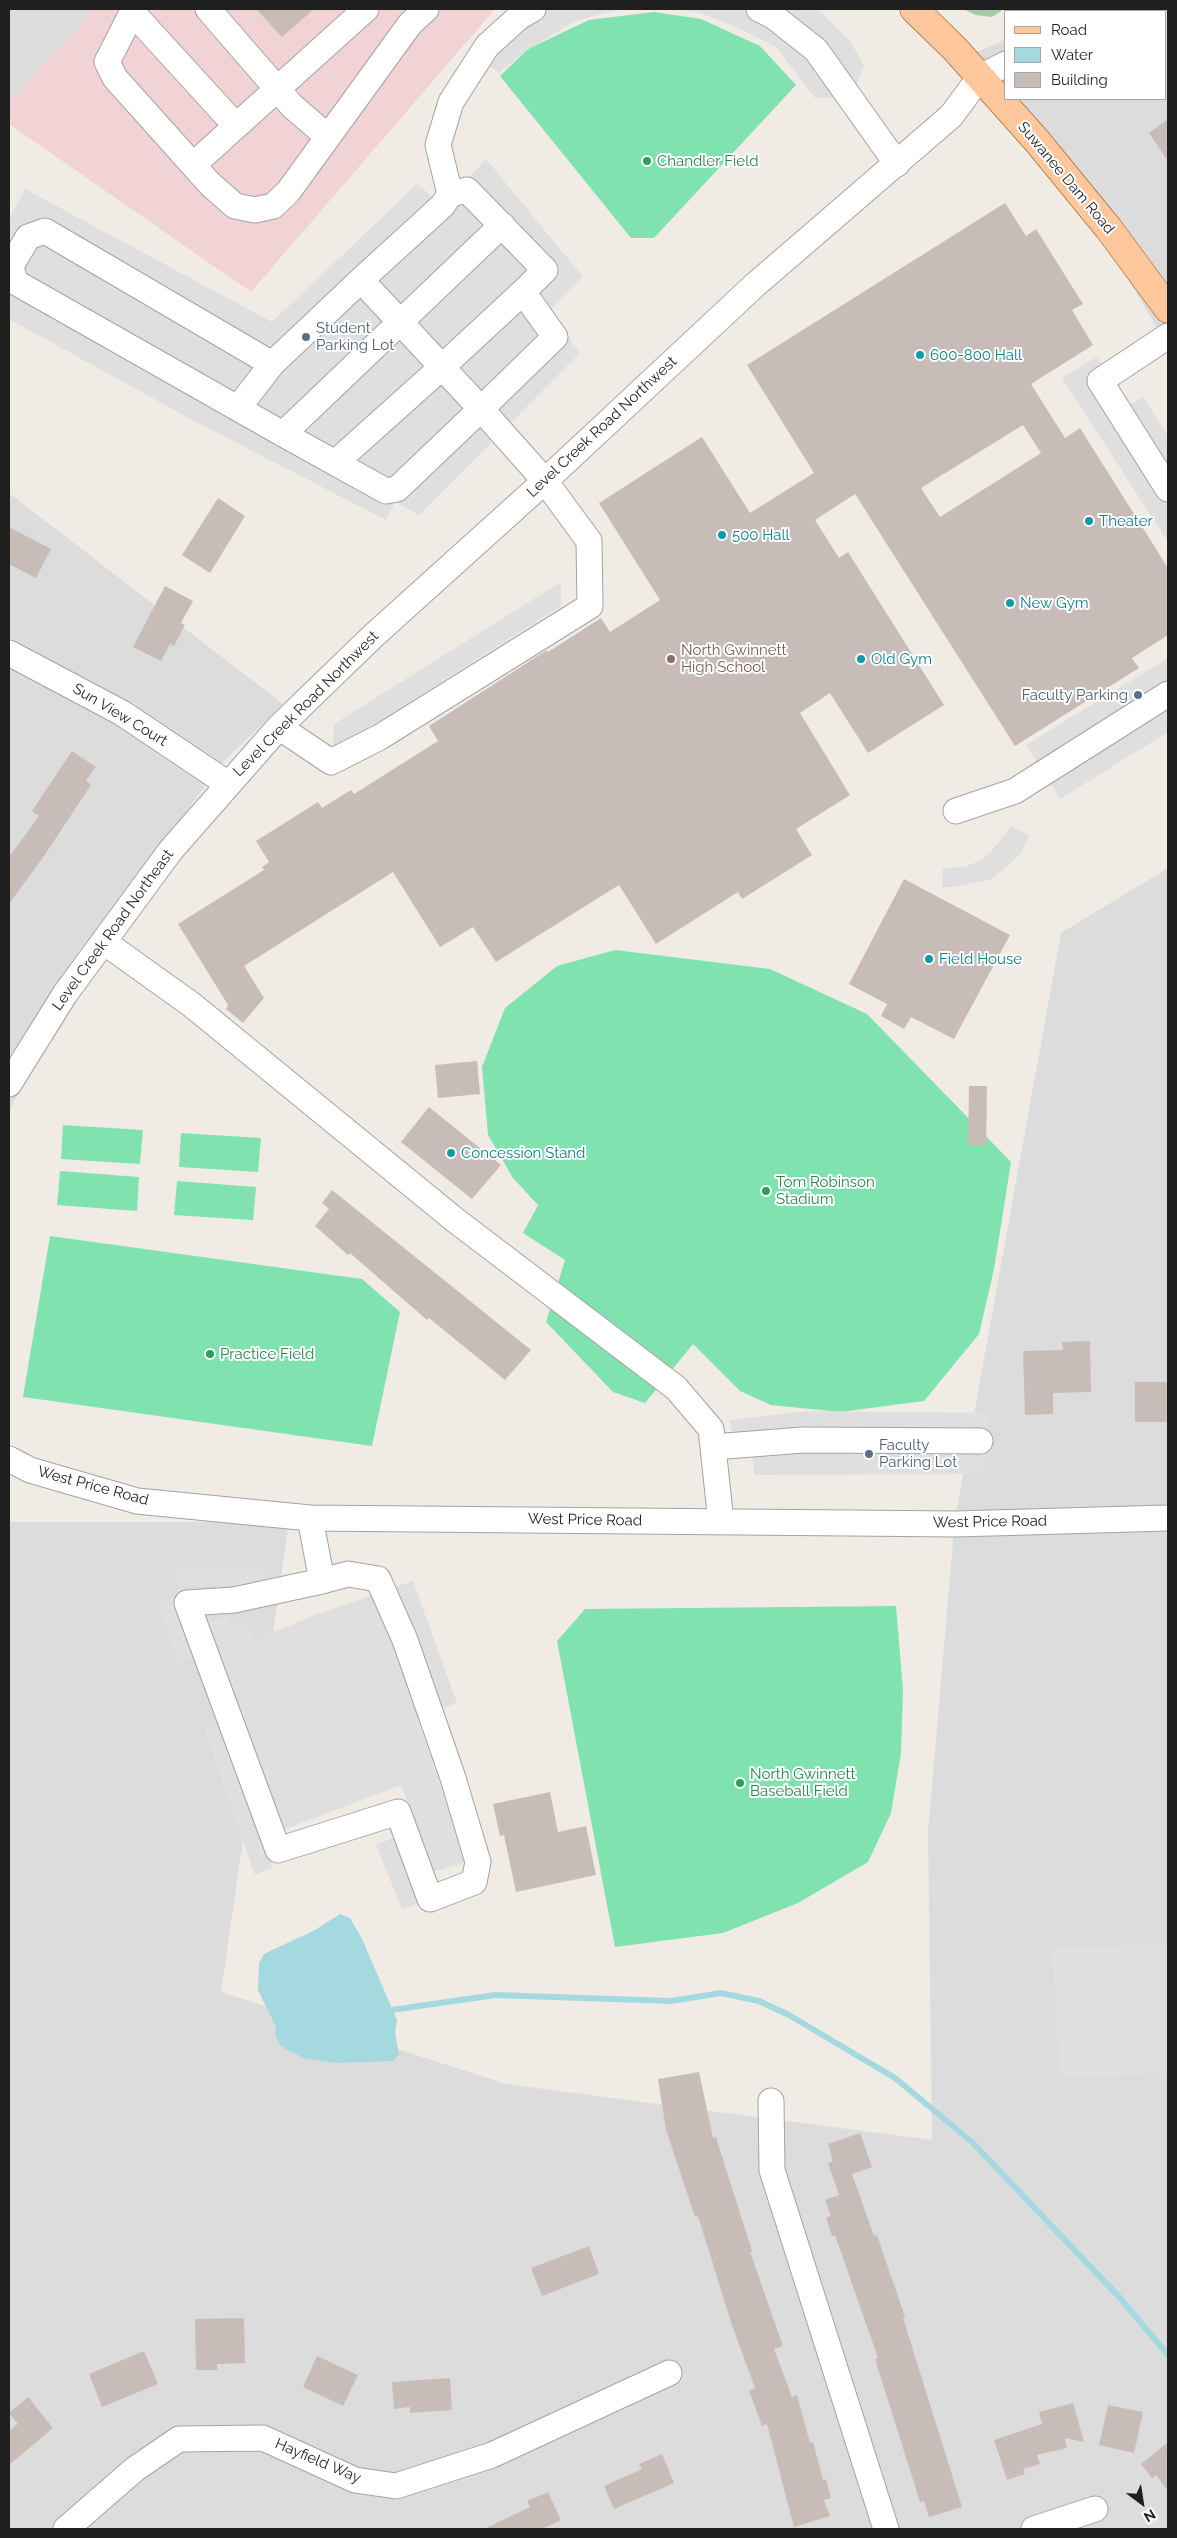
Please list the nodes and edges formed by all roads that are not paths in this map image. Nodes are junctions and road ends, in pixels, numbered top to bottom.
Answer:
1 (208, 9) edge
2 (366, 9) edge
3 (426, 9) edge
4 (533, 9) edge
5 (759, 9) edge
6 (914, 9) edge
7 (133, 10) edge
8 (1004, 65) edge
9 (980, 77) junction
10 (278, 89) junction
11 (236, 126) junction
12 (328, 136) junction
13 (896, 164) junction
14 (193, 165) junction
15 (450, 194) junction
16 (502, 225) junction
17 (361, 280) junction
18 (523, 292) junction
19 (1168, 309) edge
20 (400, 322) junction
21 (1168, 336) edge
22 (272, 364) junction
23 (442, 367) junction
24 (238, 408) junction
25 (481, 409) junction
26 (284, 434) junction
27 (335, 463) junction
28 (545, 481) junction
29 (1168, 489) edge
30 (9, 653) edge
31 (1168, 694) edge
32 (279, 727) junction
33 (228, 784) junction
34 (956, 811) dead end
35 (104, 942) junction
36 (9, 1084) edge
37 (980, 1441) dead end
38 (713, 1446) junction
39 (9, 1459) edge
40 (310, 1518) junction
41 (1168, 1518) edge
42 (721, 1522) junction
43 (322, 1581) junction
44 (771, 2101) dead end
45 (669, 2373) dead end
46 (1095, 2509) dead end
47 (66, 2529) edge
48 (886, 2529) edge
49 (1034, 2529) edge

1 - 10 street
2 - 10 street
3 - 12 street
4 - 15 street
5 - 13 street
6 - 9 main road, Suwanee Dam Road
7 - 11 street
7 - 14 street
8 - 9 street
9 - 13 street, Level Creek Road Northwest
9 - 19 main road, Suwanee Dam Road
10 - 11 street
10 - 12 street
11 - 14 street
12 - 14 street
13 - 28 street, Level Creek Road Northwest
15 - 16 street
15 - 17 street
16 - 18 street
16 - 20 street
17 - 20 street
17 - 22 street
18 - 23 street
18 - 25 street
20 - 23 street
20 - 26 street
21 - 29 street
22 - 24 street
22 - 24 street
23 - 25 street
23 - 27 street
24 - 26 street
25 - 27 street
25 - 28 street
26 - 27 street
28 - 32 street, Level Creek Road Northwest
28 - 32 street
30 - 33 street, Sun View Court
31 - 34 street
32 - 33 street, Level Creek Road Northwest
33 - 35 street, Level Creek Road Northeast
35 - 36 street, Level Creek Road Northeast
35 - 38 street
37 - 38 street
38 - 42 street
39 - 40 street, West Price Road
40 - 42 street, West Price Road
40 - 43 street
41 - 42 street, West Price Road
43 - 43 street
44 - 48 street
45 - 47 street, Hayfield Way
46 - 49 street

